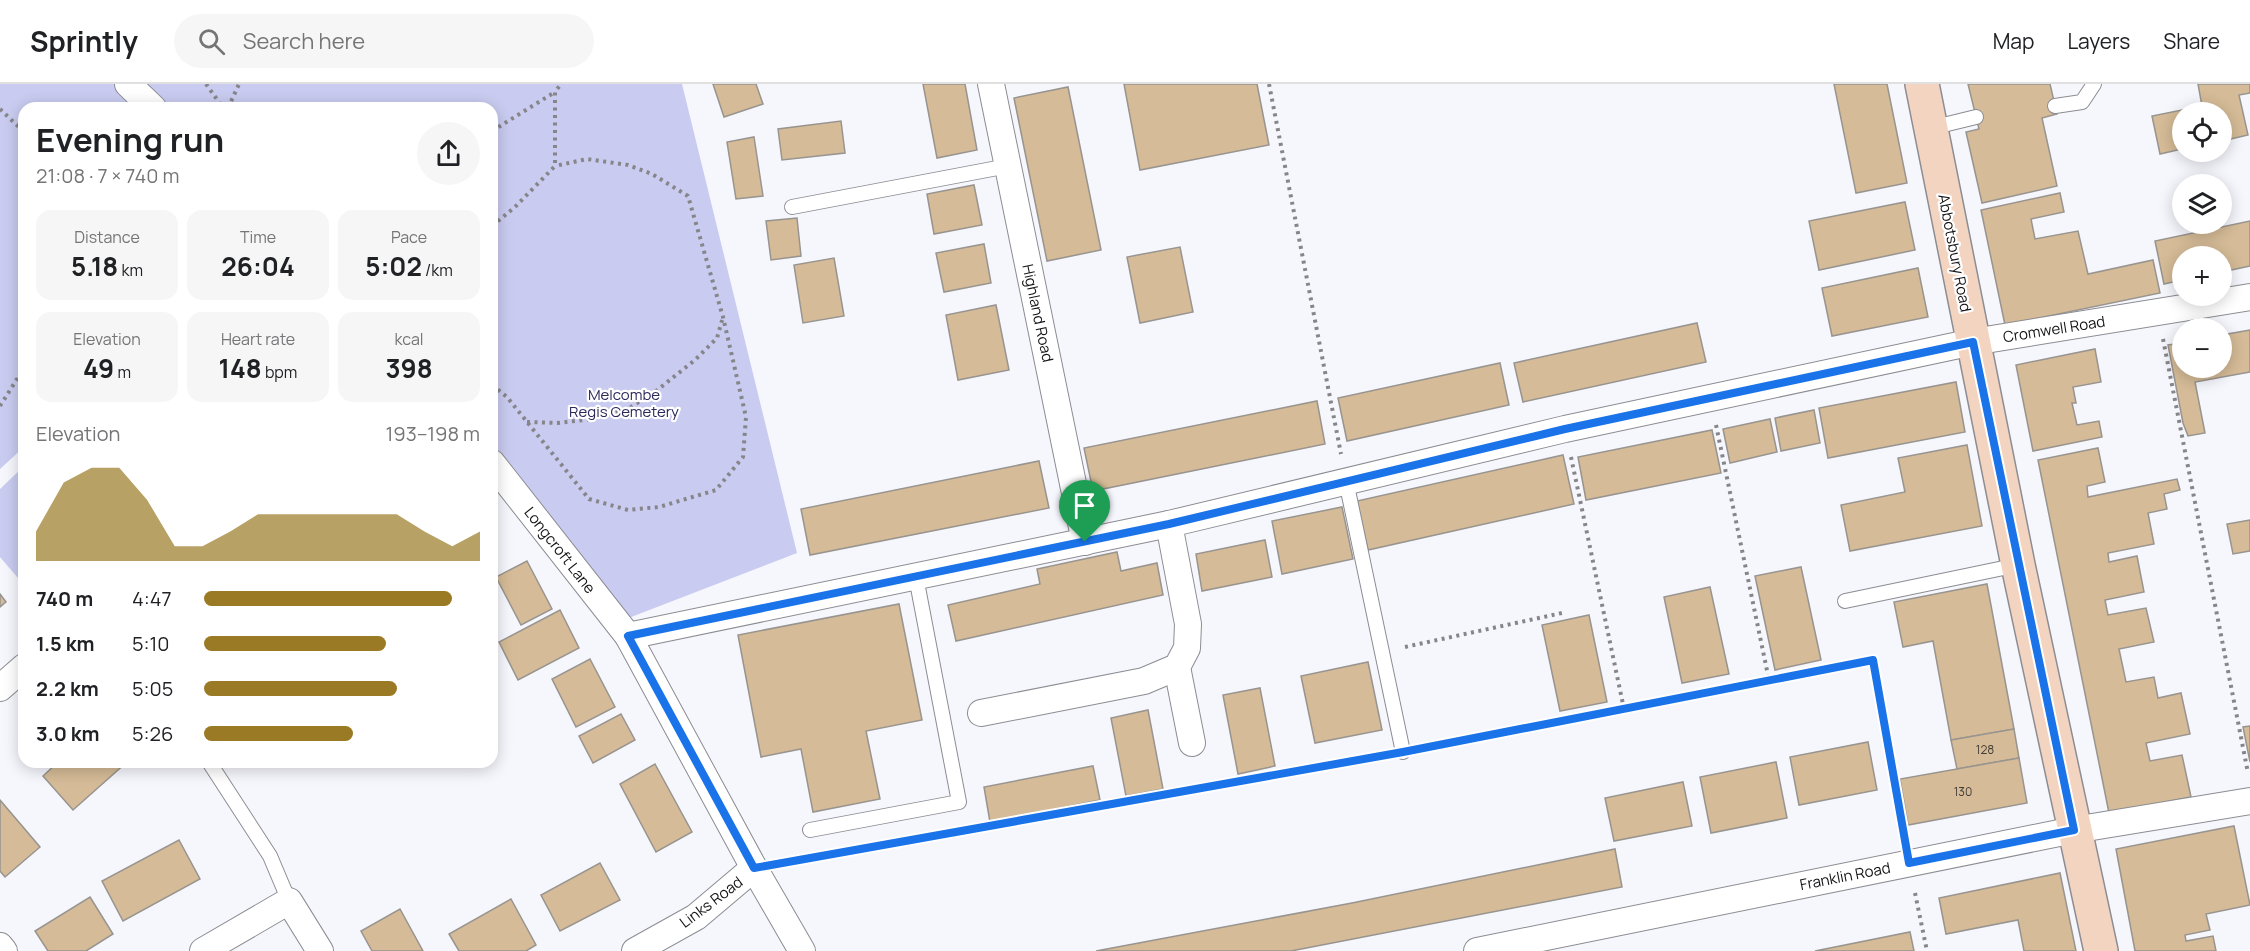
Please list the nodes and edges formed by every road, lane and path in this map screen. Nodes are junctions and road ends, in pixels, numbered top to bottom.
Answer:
1 (128, 84) edge
2 (206, 84) edge
3 (239, 84) edge
4 (561, 84) edge
5 (991, 84) edge
6 (1269, 84) edge
7 (1922, 84) edge
8 (2094, 84) edge
9 (555, 92) junction
10 (147, 102) edge
11 (219, 102) edge
12 (231, 102) edge
13 (2055, 106) dead end
14 (0, 109) edge
15 (1976, 117) dead end
16 (18, 126) edge
17 (498, 127) edge
18 (1930, 128) junction
19 (555, 166) junction
20 (1008, 166) junction
21 (792, 207) dead end
22 (498, 221) edge
23 (2250, 297) edge
24 (2158, 312) junction
25 (723, 316) junction
26 (1973, 342) junction
27 (18, 378) edge
28 (498, 390) edge
29 (1710, 400) junction
30 (0, 406) edge
31 (527, 422) junction
32 (1565, 429) junction
33 (498, 471) edge
34 (1346, 481) junction
35 (1169, 524) junction
36 (1085, 542) junction
37 (2018, 565) junction
38 (916, 577) junction
39 (1845, 601) dead end
40 (1562, 613) dead end
41 (628, 636) junction
42 (1383, 652) junction
43 (1178, 667) junction
44 (18, 674) edge
45 (1769, 680) junction
46 (0, 688) edge
47 (1624, 709) junction
48 (981, 713) dead end
49 (1192, 743) dead end
50 (1403, 752) junction
51 (213, 768) edge
52 (2250, 783) edge
53 (2250, 801) edge
54 (810, 830) dead end
55 (2074, 830) junction
56 (1909, 863) junction
57 (754, 868) junction
58 (289, 901) junction
59 (0, 946) edge
60 (4, 951) edge
61 (203, 951) edge
62 (320, 951) edge
63 (635, 951) edge
64 (802, 951) edge
65 (1477, 951) edge
66 (1927, 951) edge
67 (2101, 951) edge

1 - 10 street
2 - 11 path
3 - 12 path
4 - 9 path
5 - 20 street, Highland Road
6 - 34 path
7 - 18 street, Abbotsbury Road
8 - 13 lane
9 - 17 path
9 - 19 path
14 - 16 path
15 - 18 lane
18 - 26 street, Abbotsbury Road
19 - 22 path
19 - 25 path
20 - 21 lane
20 - 36 street, Highland Road
23 - 24 street, Cromwell Road
24 - 26 street, Cromwell Road
24 - 52 path
25 - 31 path
25 - 31 path
26 - 29 street, Cromwell Road
26 - 37 street, Abbotsbury Road
27 - 30 path
28 - 31 path
29 - 32 street, Cromwell Road
29 - 45 path
32 - 34 street, Cromwell Road
32 - 47 path
33 - 41 street, Longcroft Lane
34 - 35 street, Cromwell Road
34 - 42 lane
35 - 36 street, Cromwell Road
35 - 43 street
36 - 38 street, Cromwell Road
37 - 39 lane
37 - 55 street, Abbotsbury Road
38 - 41 street, Cromwell Road
38 - 54 lane
40 - 42 path
41 - 57 street, Longcroft Lane
42 - 50 lane
43 - 48 street
43 - 49 street
44 - 46 street
45 - 47 path
45 - 56 path
47 - 50 path
50 - 57 path
51 - 58 lane
53 - 55 street, Franklin Road
55 - 56 street, Franklin Road
55 - 67 street, Abbotsbury Road
56 - 65 street, Franklin Road
56 - 66 path
57 - 63 street, Links Road
57 - 64 street, Longcroft Lane
58 - 61 street
58 - 62 street
59 - 60 street

